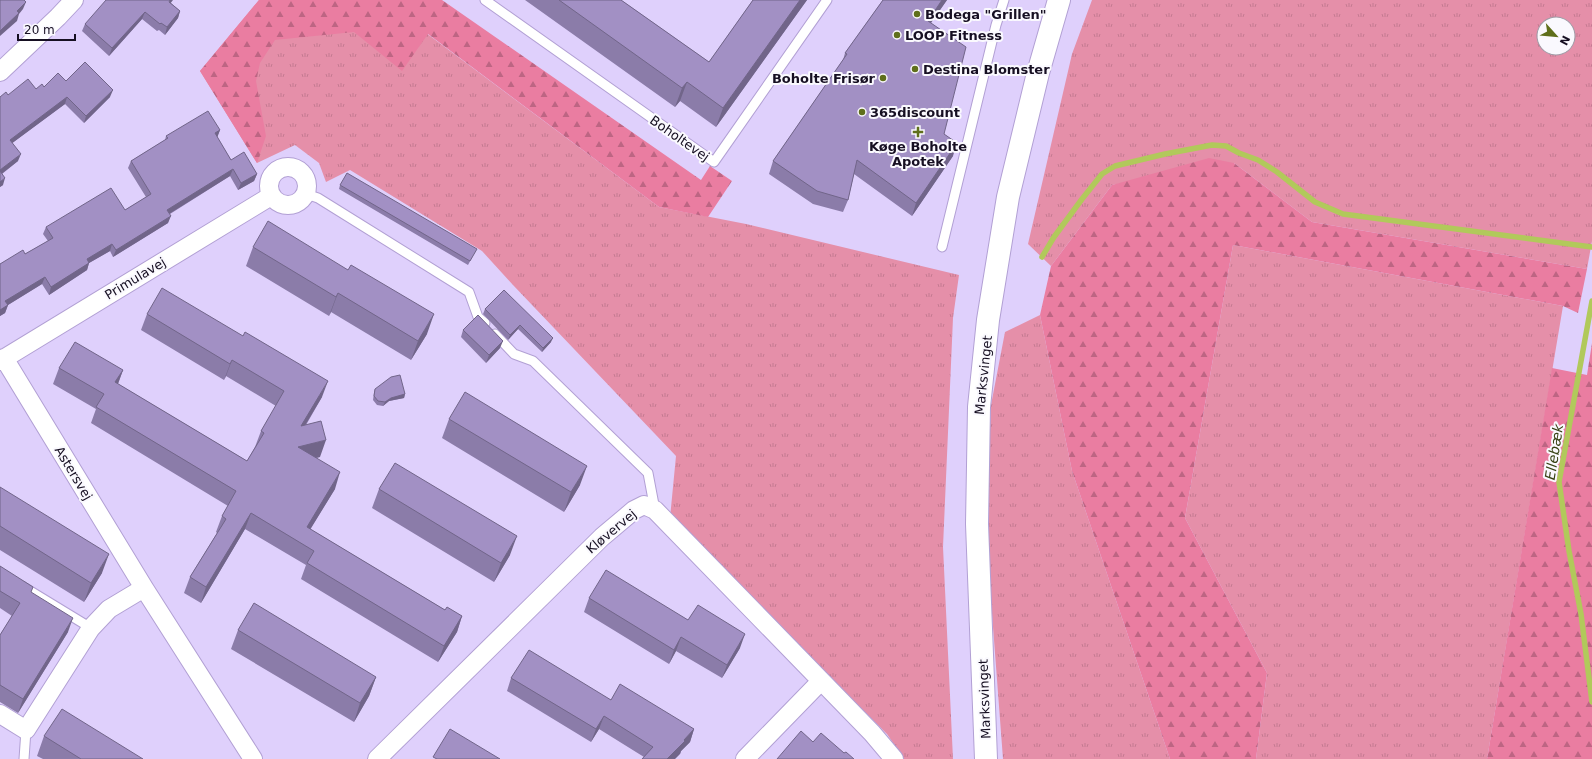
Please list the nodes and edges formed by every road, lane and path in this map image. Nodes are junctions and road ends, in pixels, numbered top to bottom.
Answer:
1 (74, 0) edge
2 (485, 0) edge
3 (827, 0) edge
4 (1004, 0) edge
5 (1059, 0) edge
6 (0, 72) edge
7 (306, 194) junction
8 (271, 196) junction
9 (942, 247) dead end
10 (2, 360) edge
11 (654, 510) junction
12 (13, 580) edge
13 (144, 588) junction
14 (90, 628) junction
15 (821, 681) junction
16 (0, 714) edge
17 (26, 730) junction
18 (24, 759) edge
19 (253, 759) edge
20 (377, 759) edge
21 (745, 759) edge
22 (894, 759) edge
23 (986, 759) edge

1 - 6 street
2 - 3 lane, Boholtevej
4 - 9 lane
5 - 23 street, Marksvinget
7 - 8 street
7 - 8 street
7 - 11 lane
8 - 10 street, Primulavej
10 - 13 street, Astersvej
11 - 15 street, Kløvervej
11 - 20 street, Kløvervej
12 - 14 lane
13 - 14 street
13 - 19 street, Astersvej
14 - 17 street
15 - 21 street
15 - 22 street, Kløvervej
16 - 17 street
17 - 18 lane

